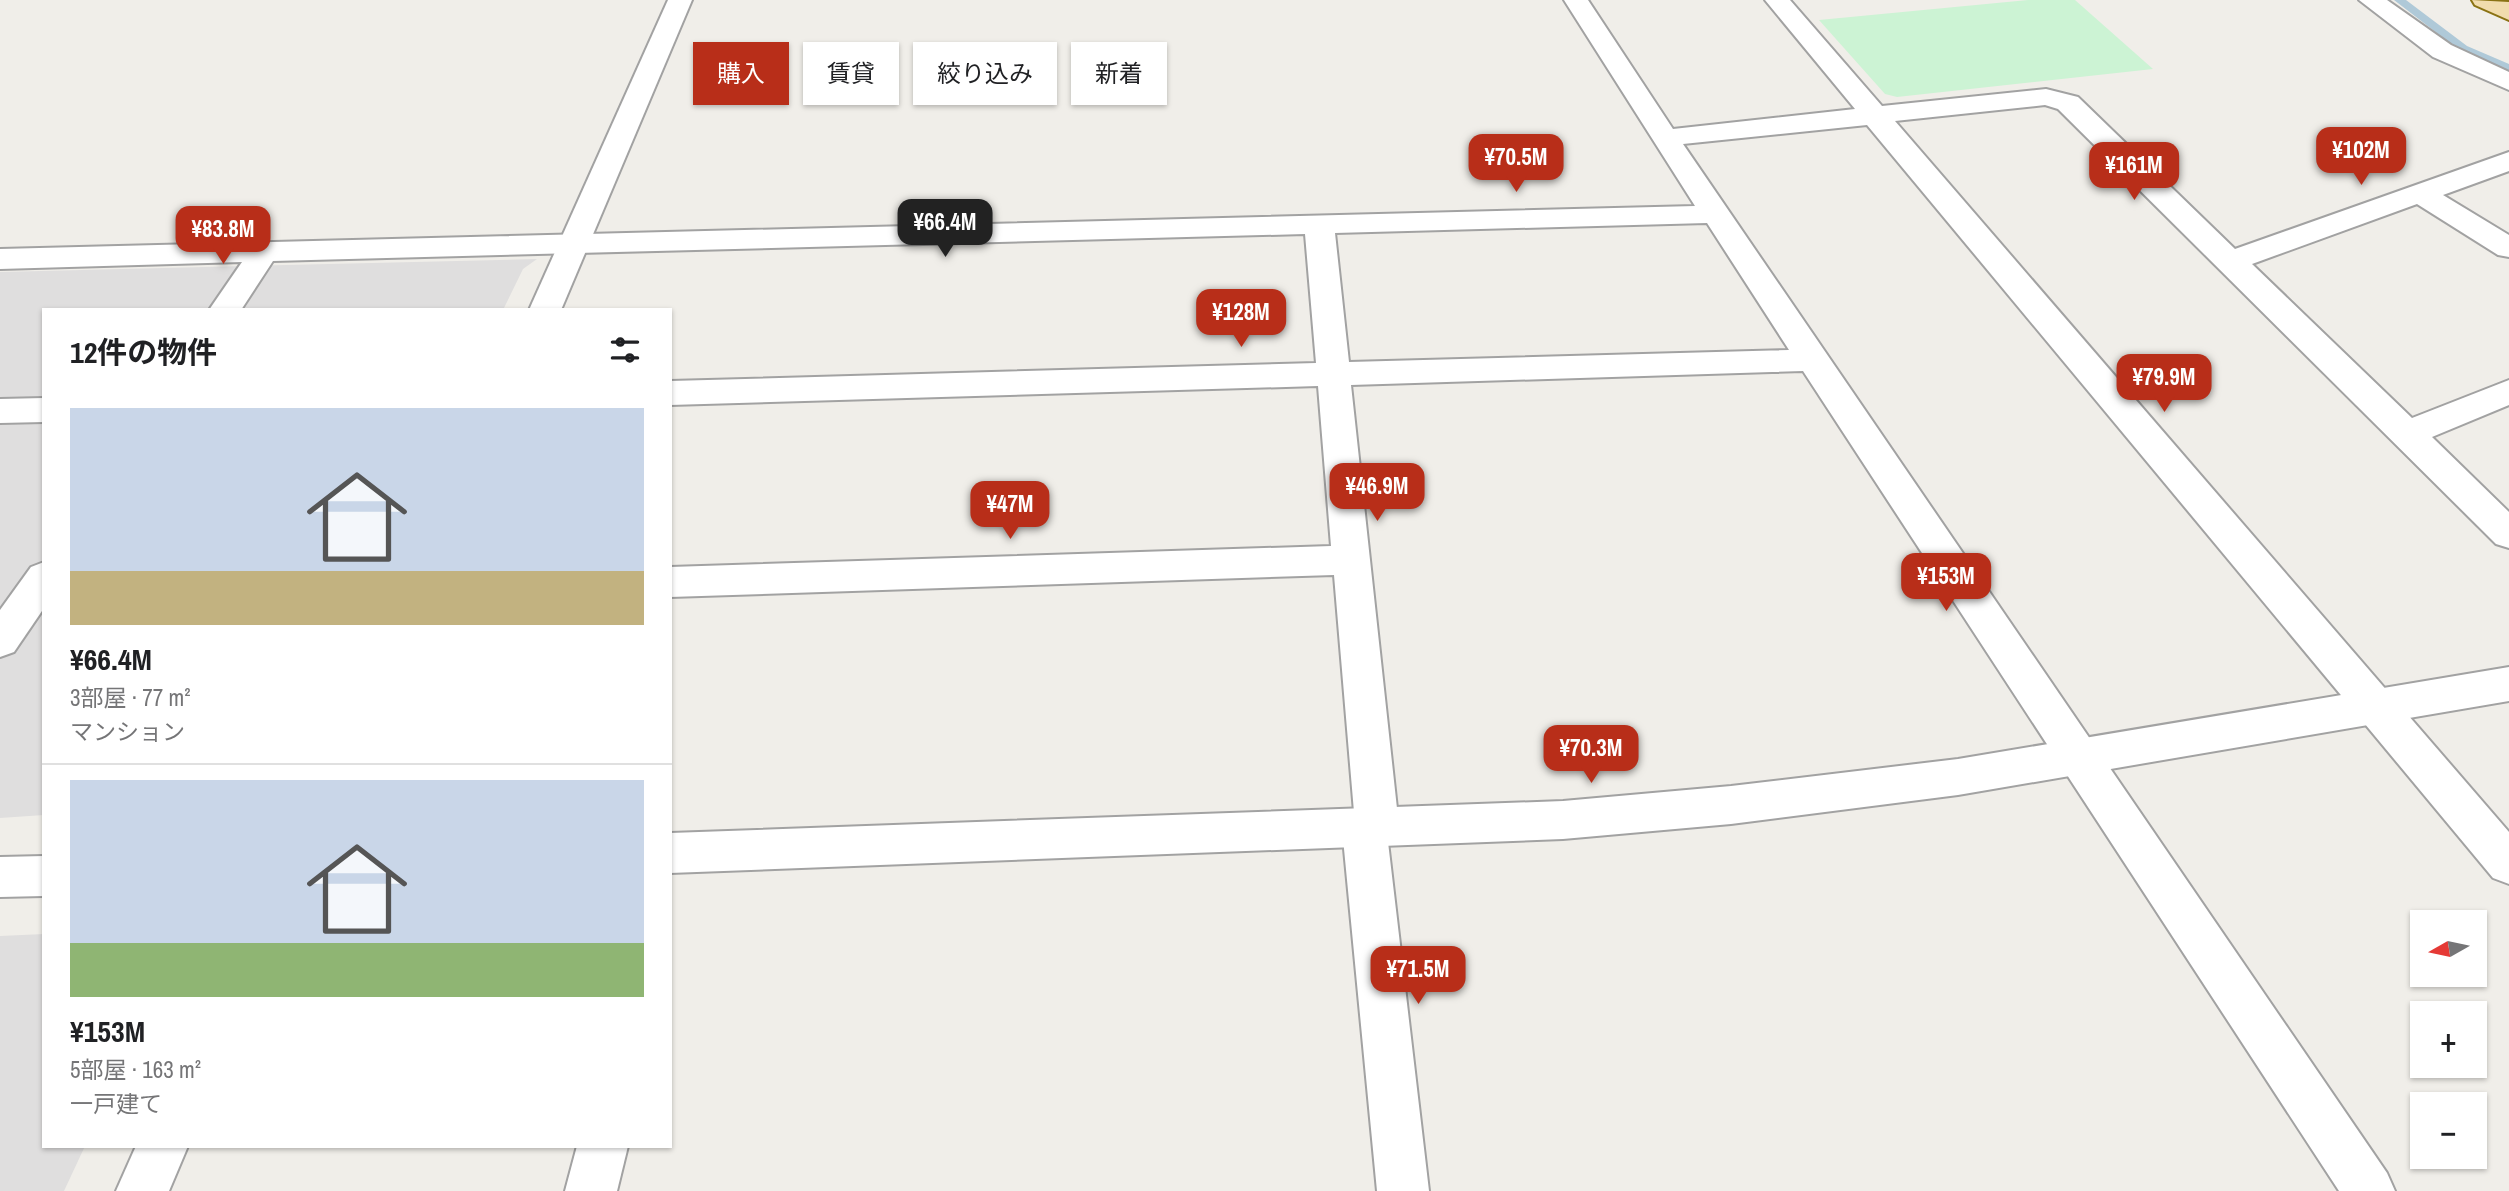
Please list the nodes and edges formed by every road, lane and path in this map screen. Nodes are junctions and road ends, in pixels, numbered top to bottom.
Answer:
1 (680, 0) edge
2 (1576, 0) edge
3 (1777, 0) edge
4 (2371, 0) edge
5 (2484, 0) edge
6 (2509, 12) edge
7 (2509, 82) edge
8 (1876, 115) junction
9 (1665, 138) junction
10 (2509, 161) edge
11 (2419, 193) junction
12 (1716, 214) junction
13 (1319, 225) junction
14 (573, 242) junction
15 (2509, 248) edge
16 (265, 251) junction
17 (0, 259) edge
18 (2231, 261) junction
19 (226, 308) edge
20 (546, 308) edge
21 (1814, 360) junction
22 (1333, 374) junction
23 (2509, 392) edge
24 (672, 393) edge
25 (42, 410) edge
26 (0, 411) edge
27 (2407, 434) junction
28 (2509, 534) edge
29 (1351, 560) junction
30 (672, 582) edge
31 (23, 596) edge
32 (0, 641) edge
33 (2509, 684) edge
34 (2374, 706) junction
35 (2077, 756) junction
36 (1371, 827) junction
37 (672, 861) edge
38 (2509, 864) edge
39 (42, 876) edge
40 (0, 877) edge
41 (162, 1148) edge
42 (602, 1148) edge
43 (142, 1191) edge
44 (591, 1191) edge
45 (1403, 1191) edge
46 (2368, 1191) edge

1 - 14 street
2 - 9 street
3 - 8 street
4 - 7 street
5 - 6 main road
8 - 9 street
8 - 18 street
8 - 34 street
9 - 12 street
10 - 11 street
11 - 15 street
11 - 18 street
12 - 13 street
12 - 21 street
13 - 14 street
13 - 22 street
14 - 16 street
14 - 20 street
16 - 17 street
16 - 19 street
18 - 27 street
21 - 22 street
21 - 35 street
22 - 24 street
22 - 29 street
23 - 27 street
25 - 26 street
27 - 28 street
29 - 30 street
29 - 36 street
31 - 32 street
33 - 34 street
34 - 35 street
34 - 38 street
35 - 36 street
35 - 46 street
36 - 37 street
36 - 45 street
39 - 40 street
41 - 43 street
42 - 44 street

